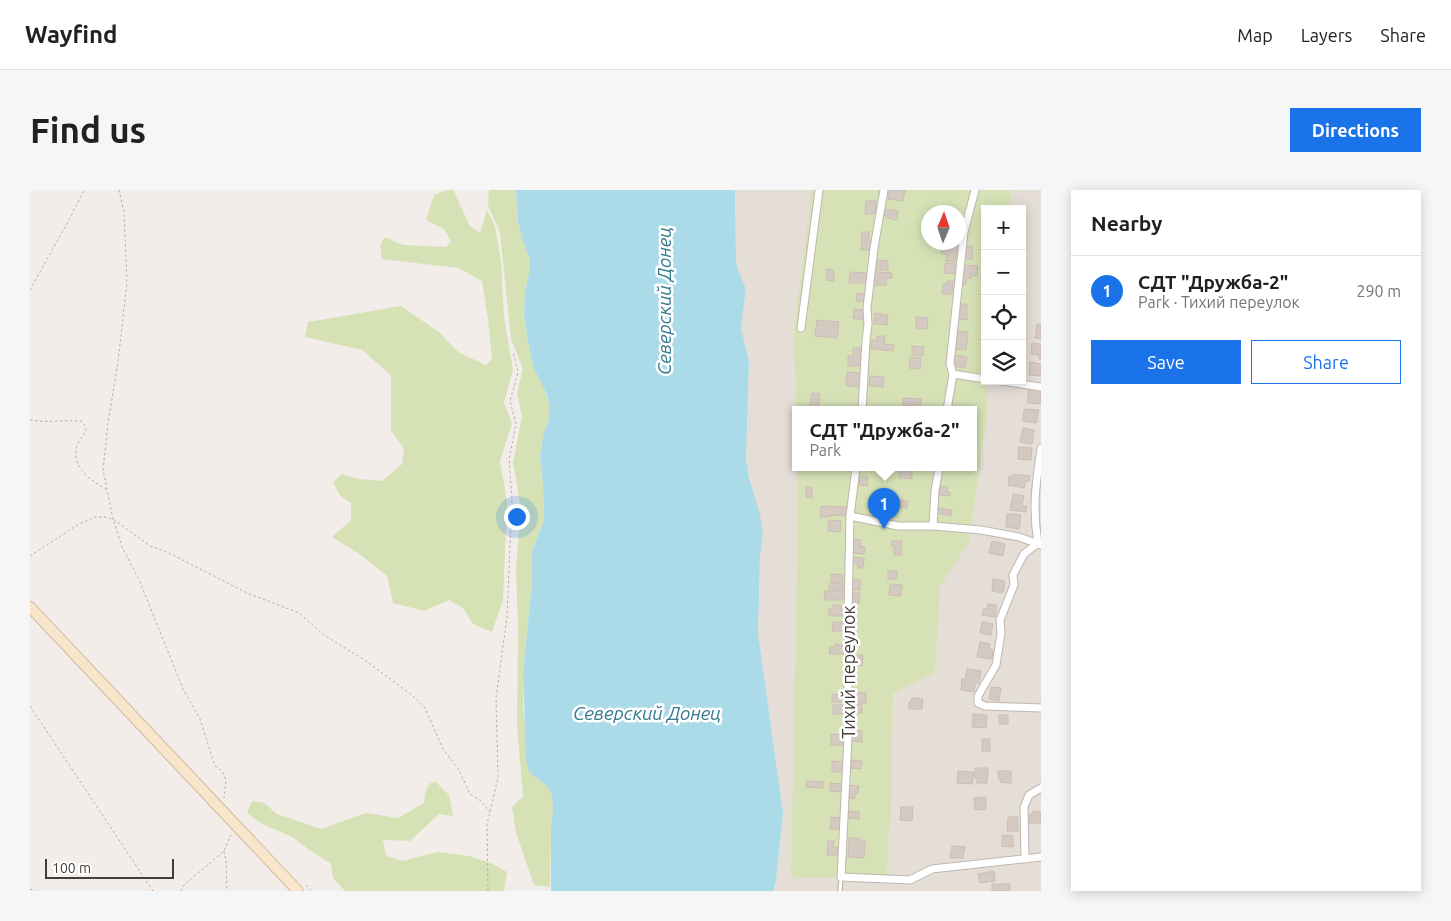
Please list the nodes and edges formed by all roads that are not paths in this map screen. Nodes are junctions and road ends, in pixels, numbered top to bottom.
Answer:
1 (819, 190) edge
2 (884, 190) edge
3 (975, 190) edge
4 (801, 328) dead end
5 (953, 374) junction
6 (981, 378) edge
7 (1026, 385) edge
8 (1041, 387) edge
9 (862, 406) edge
10 (948, 406) edge
11 (1041, 448) edge
12 (856, 471) edge
13 (938, 471) edge
14 (850, 516) junction
15 (933, 526) junction
16 (1039, 544) edge
17 (30, 607) edge
18 (1041, 708) edge
19 (1041, 788) edge
20 (1041, 857) edge
21 (1024, 859) junction
22 (841, 877) junction
23 (298, 891) edge
24 (840, 891) edge

1 - 4 street
2 - 9 street
3 - 5 street
5 - 6 street
5 - 10 street
7 - 8 street
11 - 16 street
12 - 14 street, Тихий переулок
13 - 15 street
14 - 15 street
14 - 22 street, Тихий переулок
15 - 16 street
16 - 18 street
17 - 23 street
19 - 21 street
20 - 21 street
21 - 22 street
22 - 24 lane

